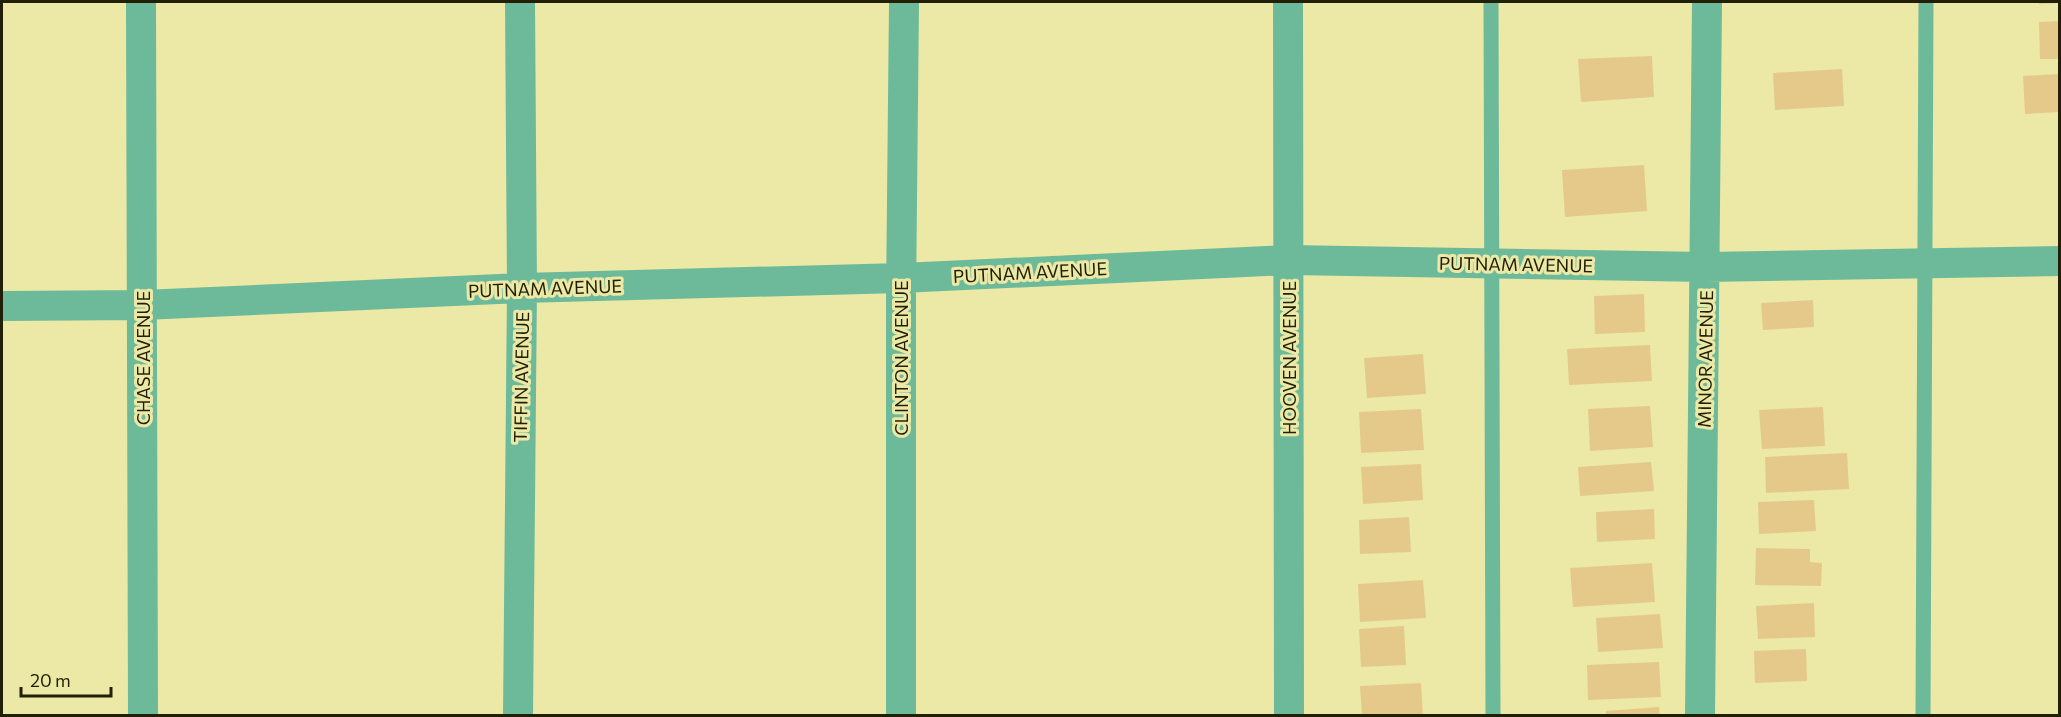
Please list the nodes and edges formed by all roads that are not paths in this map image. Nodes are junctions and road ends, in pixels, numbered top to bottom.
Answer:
1 (141, 2) edge
2 (520, 2) edge
3 (904, 2) edge
4 (1288, 2) edge
5 (1491, 2) edge
6 (1707, 2) edge
7 (1926, 2) edge
8 (1289, 260) junction
9 (2060, 261) edge
10 (1925, 263) junction
11 (1493, 264) junction
12 (1706, 267) junction
13 (901, 278) junction
14 (522, 288) junction
15 (143, 305) junction
16 (2, 306) edge
17 (143, 716) edge
18 (518, 716) edge
19 (901, 716) edge
20 (1289, 716) edge
21 (1493, 716) edge
22 (1700, 716) edge
23 (1923, 716) edge

1 - 15 street, CHASE AVENUE
2 - 14 street, TIFFIN AVENUE
3 - 13 street, CLINTON AVENUE
4 - 8 street, HOOVEN AVENUE
5 - 11 lane
6 - 12 street, MINOR AVENUE
7 - 10 lane
8 - 11 street, PUTNAM AVENUE
8 - 13 street, PUTNAM AVENUE
8 - 20 street, HOOVEN AVENUE
9 - 10 street, PUTNAM AVENUE
10 - 12 street, PUTNAM AVENUE
10 - 23 lane
11 - 12 street, PUTNAM AVENUE
11 - 21 lane
12 - 22 street, MINOR AVENUE
13 - 14 street, PUTNAM AVENUE
13 - 19 street, CLINTON AVENUE
14 - 15 street, PUTNAM AVENUE
14 - 18 street, TIFFIN AVENUE
15 - 16 street, PUTNAM AVENUE
15 - 17 street, CHASE AVENUE

